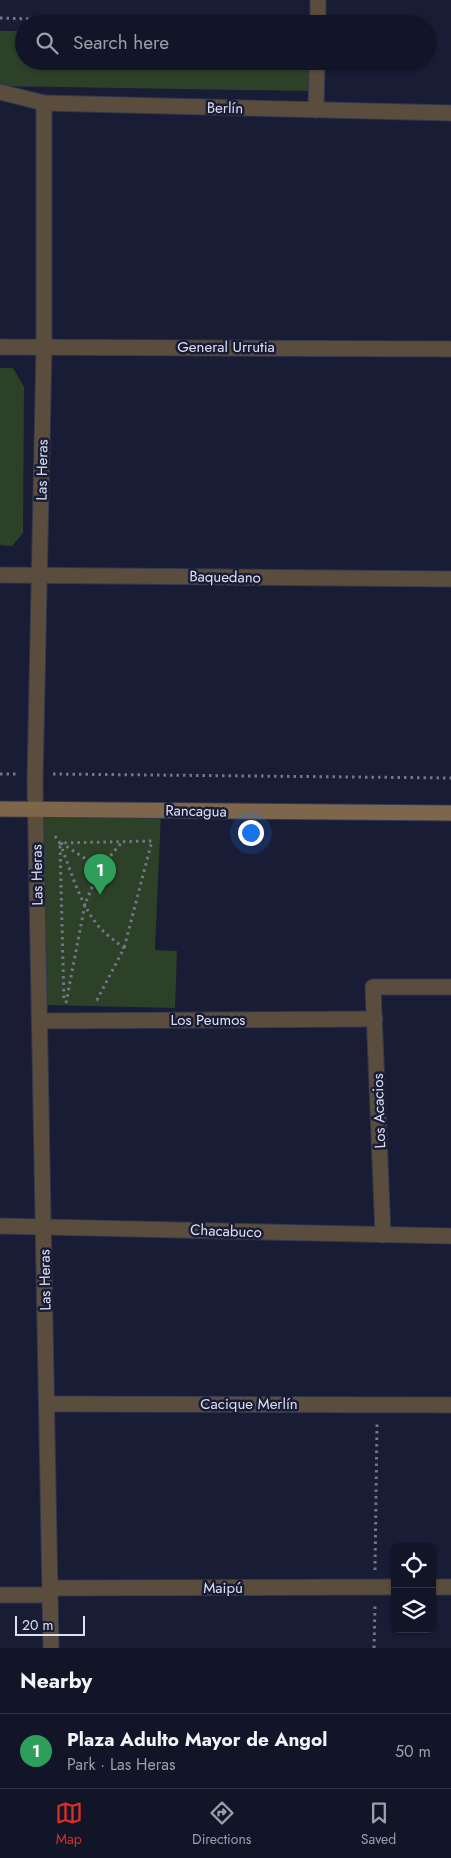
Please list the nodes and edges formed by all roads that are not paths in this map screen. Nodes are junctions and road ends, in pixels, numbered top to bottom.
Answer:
1 (318, 0) edge
2 (318, 15) edge
3 (317, 70) edge
4 (0, 92) edge
5 (44, 103) junction
6 (316, 110) junction
7 (451, 112) edge
8 (0, 347) edge
9 (44, 348) junction
10 (451, 349) edge
11 (0, 575) edge
12 (40, 575) junction
13 (451, 579) edge
14 (0, 809) edge
15 (36, 809) junction
16 (451, 813) edge
17 (451, 987) edge
18 (375, 1019) junction
19 (40, 1020) junction
20 (0, 1226) edge
21 (44, 1227) junction
22 (383, 1235) junction
23 (451, 1236) edge
24 (47, 1404) junction
25 (451, 1405) edge
26 (391, 1587) edge
27 (436, 1587) edge
28 (451, 1587) edge
29 (50, 1592) junction
30 (0, 1595) edge
31 (52, 1648) edge

1 - 2 street
3 - 6 street
4 - 5 street, Berlín
5 - 6 street, Berlín
5 - 9 street, Las Heras
6 - 7 street, Berlín
8 - 9 street, General Urrutia
9 - 10 street, General Urrutia
9 - 12 street, Las Heras
11 - 12 street, Baquedano
12 - 13 street, Baquedano
12 - 15 street, Las Heras
14 - 15 main road, Rancagua
15 - 16 main road, Rancagua
15 - 19 street, Las Heras
17 - 18 street, Los Acacios
18 - 19 street, Los Peumos
18 - 22 street, Los Acacios
19 - 21 street, Las Heras
20 - 21 street, Chacabuco
21 - 22 street, Chacabuco
21 - 24 street, Las Heras
22 - 23 street, Chacabuco
24 - 25 street, Cacique Merlín
24 - 29 street, Las Heras
26 - 29 street, Maipú
27 - 28 street
29 - 30 street, Maipú
29 - 31 street, Las Heras

